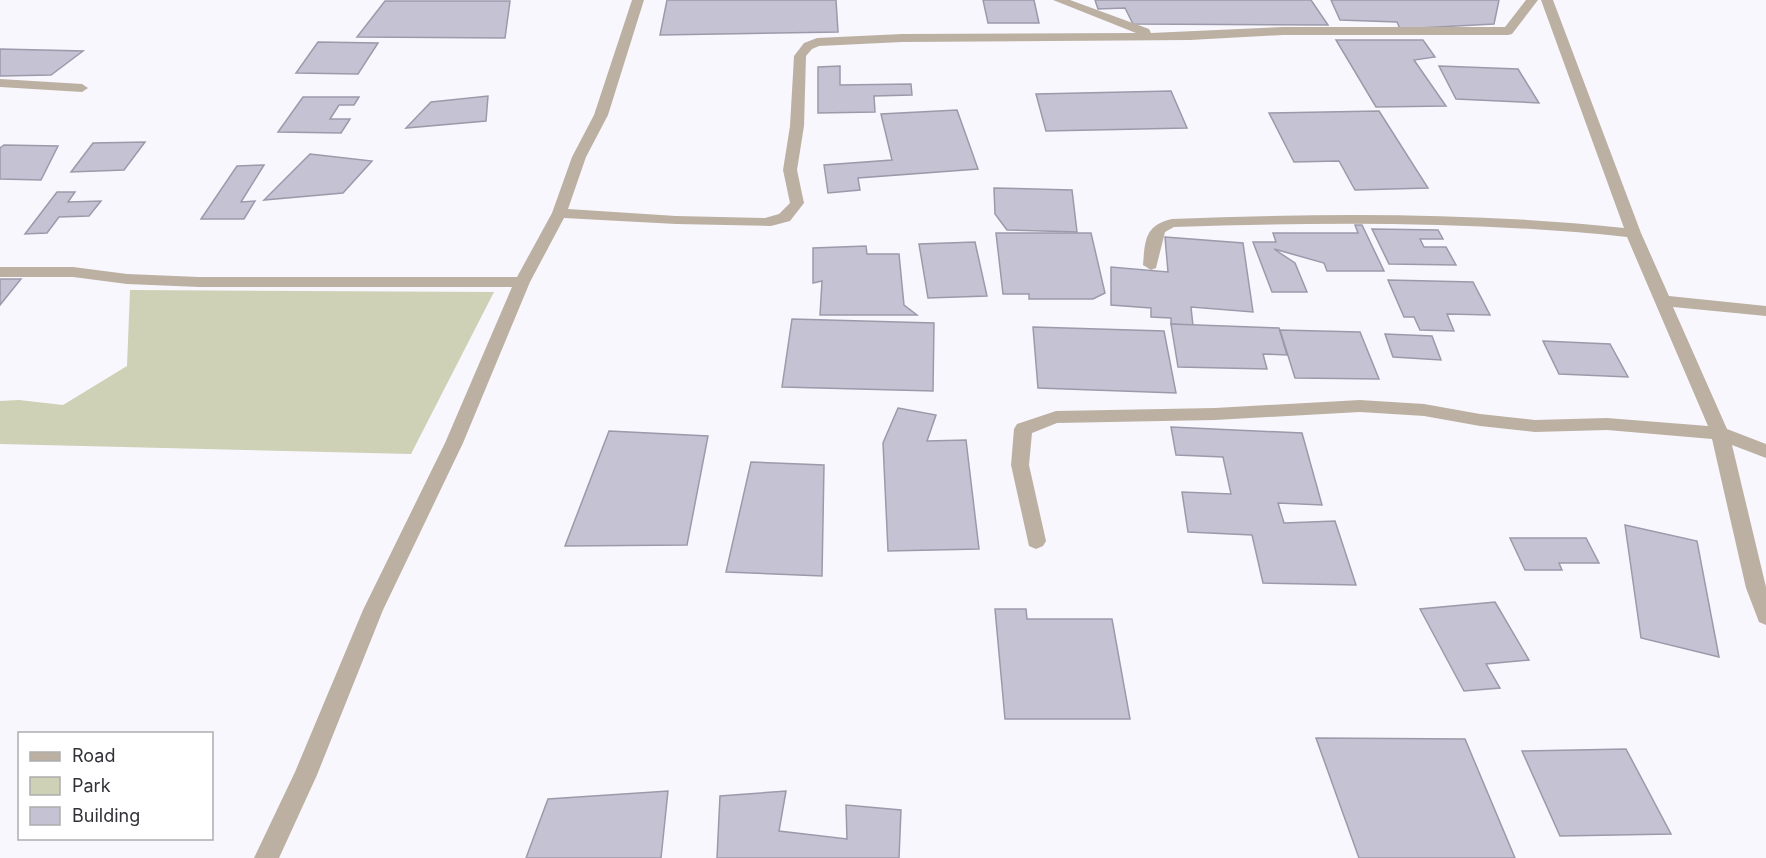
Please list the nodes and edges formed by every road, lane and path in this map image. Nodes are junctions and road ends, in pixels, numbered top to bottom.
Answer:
1 (639, 0) edge
2 (1059, 0) edge
3 (1532, 0) edge
4 (1547, 0) edge
5 (1157, 36) junction
6 (0, 83) edge
7 (82, 88) dead end
8 (559, 213) junction
9 (1633, 233) junction
10 (1151, 265) dead end
11 (0, 272) edge
12 (522, 282) junction
13 (1663, 301) junction
14 (1766, 311) edge
15 (1720, 433) junction
16 (1766, 452) edge
17 (1036, 541) dead end
18 (1766, 616) edge
19 (266, 858) edge

1 - 8 street
2 - 5 street
3 - 5 street
4 - 9 street
5 - 8 street
6 - 7 street
8 - 12 street
9 - 10 street
9 - 13 street
11 - 12 street
12 - 19 street
13 - 14 street
13 - 15 street
15 - 16 street
15 - 17 street
15 - 18 street

